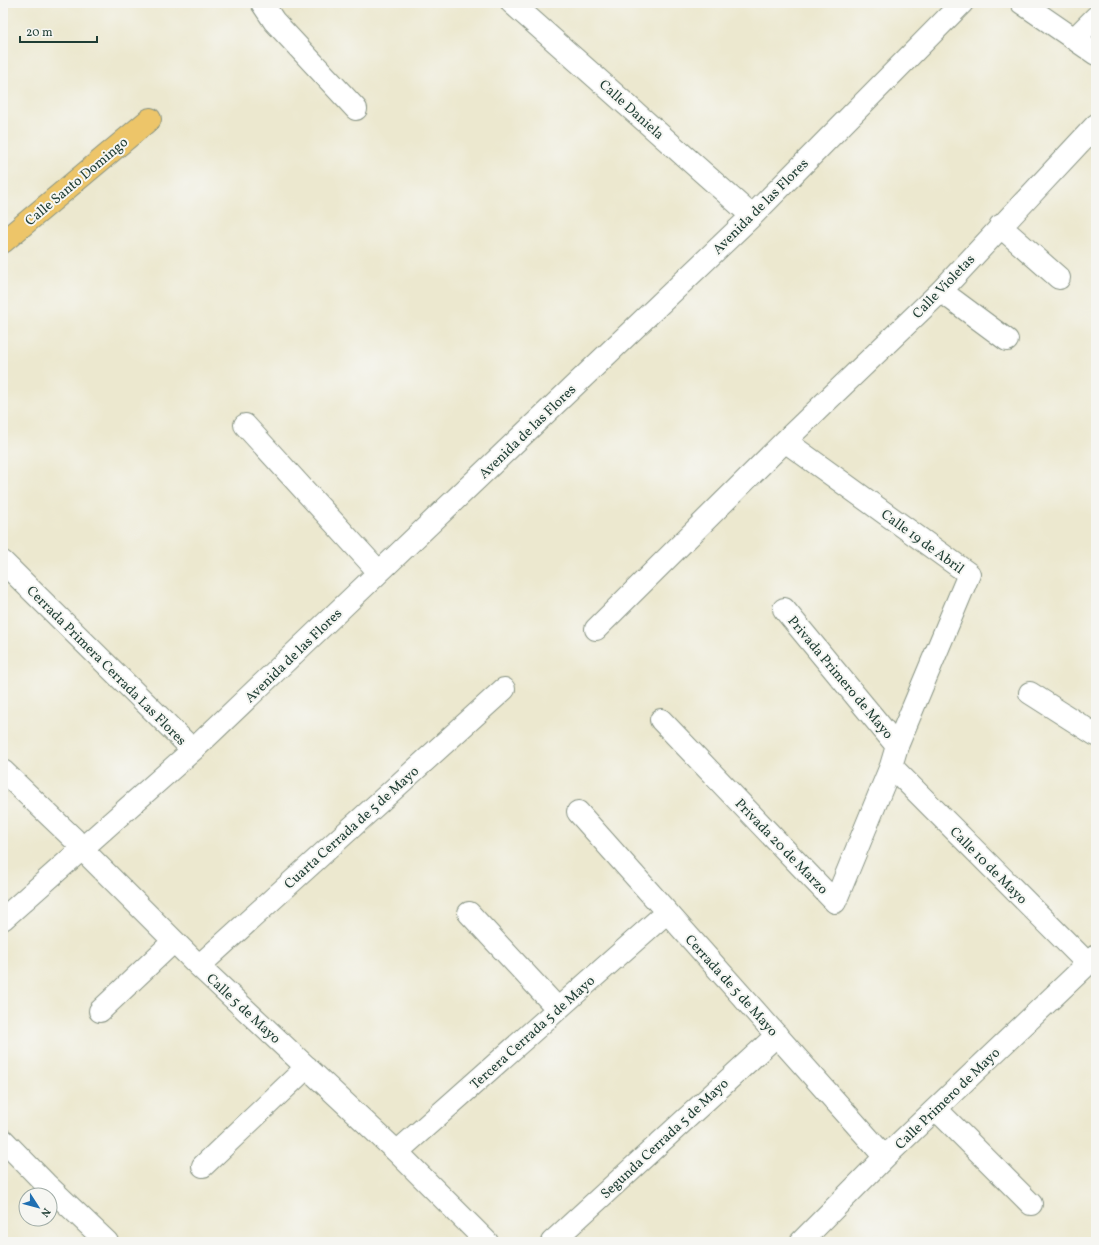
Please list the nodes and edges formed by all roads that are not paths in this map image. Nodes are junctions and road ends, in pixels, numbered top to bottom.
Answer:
1 (262, 3) edge
2 (512, 3) edge
3 (962, 3) edge
4 (1022, 3) edge
5 (1096, 17) edge
6 (1074, 38) junction
7 (1096, 54) edge
8 (356, 109) dead end
9 (150, 119) dead end
10 (1096, 125) edge
11 (752, 216) junction
12 (1000, 226) junction
13 (3, 242) edge
14 (1059, 278) dead end
15 (941, 291) junction
16 (1007, 340) dead end
17 (245, 425) dead end
18 (785, 441) junction
19 (3, 562) edge
20 (379, 572) junction
21 (784, 609) dead end
22 (596, 629) dead end
23 (504, 689) dead end
24 (1030, 693) dead end
25 (661, 720) dead end
26 (1096, 735) edge
27 (897, 746) junction
28 (193, 750) junction
29 (891, 766) junction
30 (3, 771) edge
31 (578, 812) dead end
32 (82, 849) junction
33 (667, 912) junction
34 (469, 913) dead end
35 (3, 919) edge
36 (174, 941) junction
37 (1092, 960) edge
38 (199, 966) junction
39 (558, 1009) junction
40 (100, 1011) dead end
41 (777, 1035) junction
42 (307, 1067) junction
43 (936, 1109) junction
44 (3, 1140) edge
45 (397, 1152) junction
46 (885, 1157) junction
47 (203, 1166) dead end
48 (1031, 1204) dead end
49 (479, 1239) edge
50 (108, 1242) edge
51 (552, 1242) edge
52 (801, 1242) edge

1 - 8 street
2 - 11 street, Calle Daniela
3 - 11 street, Avenida de las Flores
4 - 6 street
5 - 6 street
6 - 7 street
9 - 13 main road, Calle Santo Domingo
10 - 12 street, Calle Violetas
11 - 20 street, Avenida de las Flores
12 - 14 street
12 - 15 street, Calle Violetas
15 - 16 street
15 - 18 street, Calle Violetas
17 - 20 street
18 - 22 street, Calle Violetas
18 - 27 street, Calle 19 de Abril
19 - 28 street, Cerrada Primera Cerrada Las Flores
20 - 28 street, Avenida de las Flores
21 - 27 street, Privada Primero de Mayo
23 - 38 street, Cuarta Cerrada de 5 de Mayo
24 - 26 street
25 - 29 street, Privada 20 de Marzo
27 - 29 street, Privada 20 de Marzo
28 - 32 street, Avenida de las Flores
29 - 37 street, Calle 10 de Mayo
30 - 32 street, Calle 5 de Mayo
31 - 33 street, Cerrada de 5 de Mayo
32 - 35 street, Avenida de las Flores
32 - 36 street, Calle 5 de Mayo
33 - 39 street, Tercera Cerrada 5 de Mayo
33 - 41 street, Cerrada de 5 de Mayo
34 - 39 street
36 - 38 street, Calle 5 de Mayo
36 - 40 street
37 - 43 street, Calle Primero de Mayo
38 - 42 street, Calle 5 de Mayo
39 - 45 street, Tercera Cerrada 5 de Mayo
41 - 46 street, Cerrada de 5 de Mayo
41 - 51 street, Segunda Cerrada 5 de Mayo
42 - 45 street, Calle 5 de Mayo
42 - 47 street
43 - 46 street, Calle Primero de Mayo
43 - 48 street
44 - 50 street
45 - 49 street, Calle 5 de Mayo
46 - 52 street, Calle Primero de Mayo

